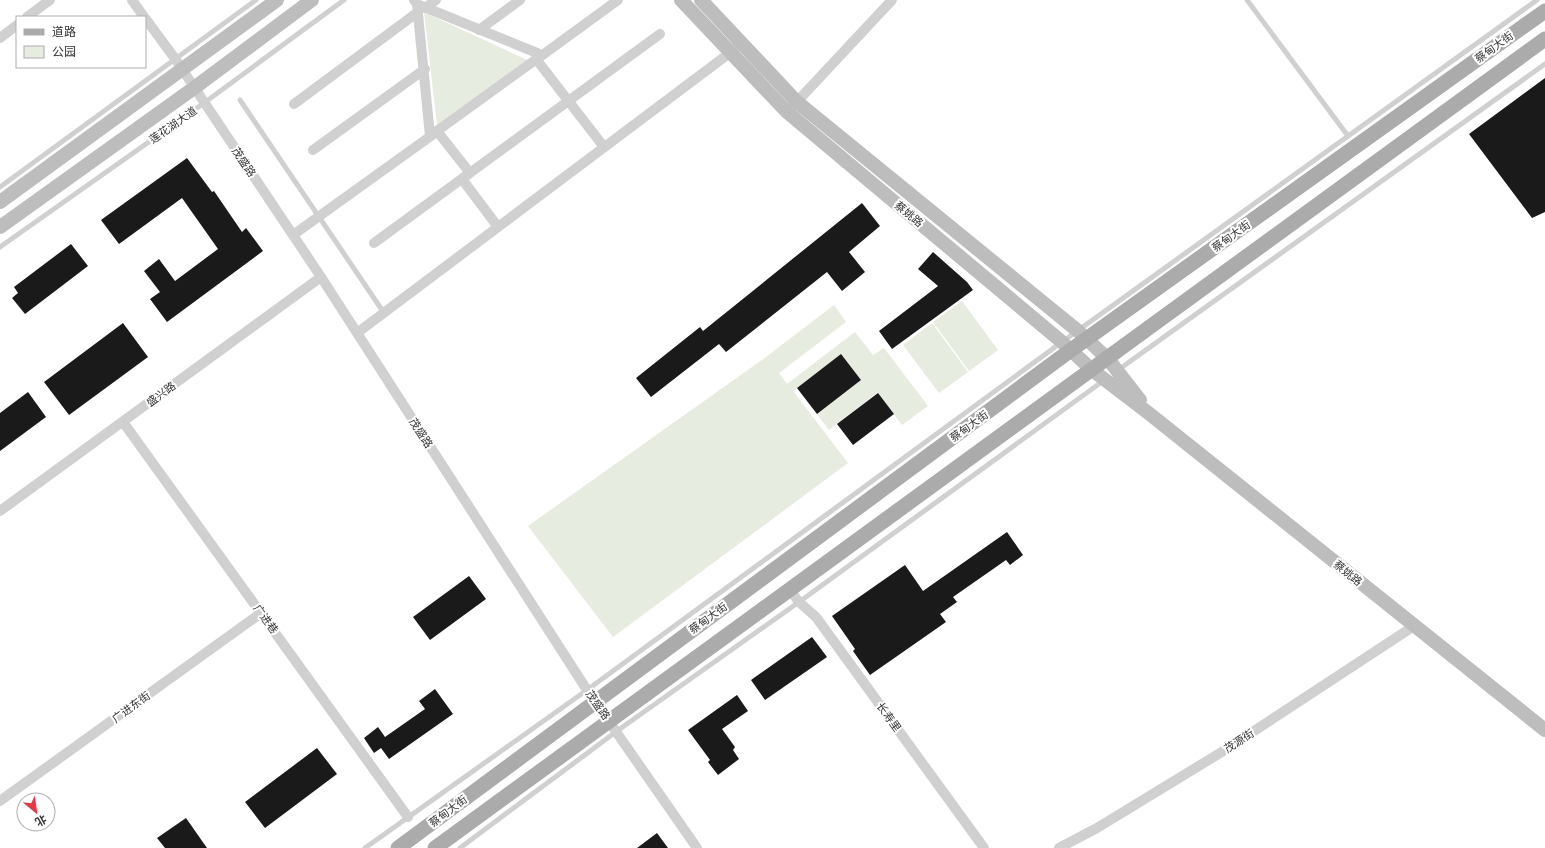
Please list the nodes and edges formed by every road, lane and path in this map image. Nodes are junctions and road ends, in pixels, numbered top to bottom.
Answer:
1 (50, 0) edge
2 (132, 0) edge
3 (256, 0) edge
4 (277, 0) edge
5 (312, 0) edge
6 (344, 0) edge
7 (436, 0) edge
8 (520, 0) edge
9 (618, 0) edge
10 (681, 0) edge
11 (701, 0) edge
12 (892, 0) edge
13 (1247, 0) edge
14 (1537, 0) edge
15 (419, 6) edge
16 (1545, 11) edge
17 (29, 16) edge
18 (144, 16) edge
19 (146, 18) edge
20 (16, 26) edge
21 (479, 30) junction
22 (660, 34) dead end
23 (0, 38) edge
24 (1545, 39) edge
25 (741, 44) junction
26 (730, 52) junction
27 (539, 57) junction
28 (1545, 64) edge
29 (179, 65) junction
30 (425, 69) junction
31 (194, 88) junction
32 (240, 100) dead end
33 (568, 101) junction
34 (797, 102) junction
35 (204, 103) junction
36 (294, 104) dead end
37 (787, 112) junction
38 (434, 133) junction
39 (1348, 136) junction
40 (604, 147) junction
41 (313, 150) dead end
42 (466, 176) junction
43 (0, 187) edge
44 (0, 202) edge
45 (319, 217) junction
46 (0, 227) edge
47 (498, 227) junction
48 (293, 235) junction
49 (374, 243) dead end
50 (0, 248) edge
51 (322, 277) junction
52 (384, 313) junction
53 (357, 333) junction
54 (1082, 335) junction
55 (1066, 346) junction
56 (1113, 364) junction
57 (1091, 369) junction
58 (1105, 379) junction
59 (1151, 414) junction
60 (123, 422) junction
61 (0, 511) edge
62 (794, 596) junction
63 (261, 612) junction
64 (1414, 626) junction
65 (591, 696) junction
66 (613, 726) junction
67 (1545, 730) edge
68 (0, 801) edge
69 (408, 817) junction
70 (366, 848) edge
71 (398, 848) edge
72 (435, 848) edge
73 (460, 848) edge
74 (698, 848) edge
75 (984, 848) edge
76 (1059, 848) edge

1 - 17 street
2 - 18 street, 茂盛路
3 - 29 lane
4 - 29 street
5 - 31 street, 莲花湖大道
6 - 35 lane, 莲花湖大道
7 - 15 street
8 - 21 street
9 - 27 street
10 - 26 street, 蔡姚路
11 - 25 street, 蔡姚路
12 - 34 street
13 - 39 lane
14 - 39 lane
15 - 21 street
15 - 30 street
15 - 36 street
16 - 54 main road, 蔡甸大街
19 - 29 street, 茂盛路
20 - 23 street
21 - 27 street
22 - 33 street
24 - 56 main road, 蔡甸大街
25 - 26 street
25 - 34 street, 蔡姚路
26 - 37 street, 蔡姚路
26 - 40 street
27 - 33 street
27 - 38 street
28 - 56 lane
29 - 31 street, 茂盛路
29 - 43 lane
29 - 44 street
30 - 38 street
30 - 41 street
31 - 35 street, 茂盛路
31 - 46 street, 莲花湖大道
32 - 45 lane
33 - 40 street
33 - 42 street
34 - 37 street
34 - 54 street, 蔡姚路
35 - 48 street, 茂盛路
35 - 50 lane, 莲花湖大道
37 - 55 street, 蔡姚路
38 - 42 street
38 - 45 street
39 - 54 lane
40 - 47 street
42 - 47 street
42 - 49 street
45 - 48 street
45 - 52 lane
47 - 52 street
48 - 51 street, 茂盛路
51 - 53 street, 茂盛路
51 - 60 street, 盛兴路
52 - 53 street
53 - 65 street, 茂盛路
54 - 55 main road, 蔡甸大街
54 - 56 street, 蔡姚路
55 - 57 street, 蔡姚路
55 - 65 main road, 蔡甸大街
56 - 57 main road, 蔡甸大街
56 - 58 lane
56 - 59 street, 蔡姚路
57 - 58 street, 蔡姚路
57 - 62 main road, 蔡甸大街
58 - 59 street, 蔡姚路
58 - 62 lane
59 - 64 street, 蔡姚路
60 - 61 street, 盛兴路
60 - 63 street, 广进巷
62 - 66 main road, 蔡甸大街
62 - 75 street, 长寿里
63 - 68 street, 广进东街
63 - 69 street, 广进巷
64 - 67 street, 蔡姚路
64 - 76 street, 茂源街
65 - 66 street, 茂盛路
65 - 69 lane
65 - 71 main road, 蔡甸大街
66 - 72 main road, 蔡甸大街
66 - 73 lane
66 - 74 street, 茂盛路
69 - 70 lane

